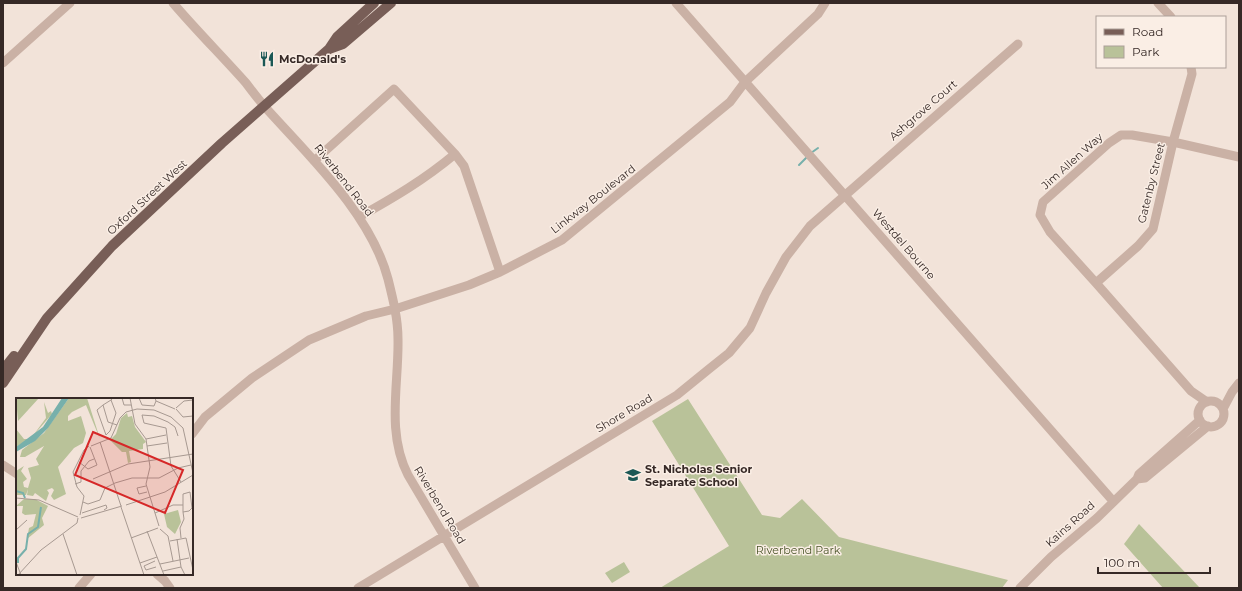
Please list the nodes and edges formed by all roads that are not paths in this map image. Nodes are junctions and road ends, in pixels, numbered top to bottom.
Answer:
1 (70, 3) edge
2 (172, 3) edge
3 (374, 3) edge
4 (390, 3) edge
5 (676, 3) edge
6 (825, 3) edge
7 (1158, 3) edge
8 (1170, 16) edge
9 (1018, 44) dead end
10 (329, 50) junction
11 (3, 63) edge
12 (1191, 68) edge
13 (745, 82) junction
14 (264, 106) junction
15 (1173, 142) junction
16 (455, 154) junction
17 (1239, 157) edge
18 (314, 161) junction
19 (846, 196) junction
20 (359, 217) junction
21 (500, 272) junction
22 (1096, 283) junction
23 (395, 309) junction
24 (47, 318) junction
25 (3, 370) edge
26 (3, 383) edge
27 (1239, 383) edge
28 (1191, 391) junction
29 (1232, 392) junction
30 (1211, 402) junction
31 (1200, 409) junction
32 (1223, 409) junction
33 (1200, 420) junction
34 (1208, 426) junction
35 (193, 433) edge
36 (3, 465) edge
37 (16, 473) edge
38 (1137, 480) junction
39 (1113, 501) junction
40 (443, 535) junction
41 (89, 575) edge
42 (158, 575) edge
43 (79, 588) edge
44 (170, 588) edge
45 (358, 588) edge
46 (476, 588) edge
47 (1020, 588) edge

1 - 11 street
2 - 14 street, Riverbend Road
3 - 10 main road, Oxford Street West
4 - 10 main road, Oxford Street West
5 - 13 street, Westdel Bourne
6 - 13 street, Linkway Boulevard
7 - 8 street
9 - 19 street, Ashgrove Court
10 - 14 main road, Oxford Street West
12 - 15 street, Gatenby Street
13 - 19 street, Westdel Bourne
13 - 21 street, Linkway Boulevard
14 - 18 street, Riverbend Road
14 - 24 main road, Oxford Street West
15 - 17 street, Jim Allen Way
15 - 22 street, Gatenby Street
15 - 22 street, Jim Allen Way
16 - 18 street
16 - 20 street
16 - 21 street
18 - 20 street, Riverbend Road
19 - 39 street, Westdel Bourne
19 - 40 street, Shore Road
20 - 23 street, Riverbend Road
21 - 23 street, Linkway Boulevard
22 - 28 street, Jim Allen Way
23 - 35 street, Linkway Boulevard
23 - 40 street, Riverbend Road
24 - 25 main road
24 - 26 main road, Oxford Street West
27 - 29 street
28 - 30 street, Jim Allen Way
28 - 31 street, Jim Allen Way
29 - 30 street
29 - 32 street
30 - 31 street
30 - 32 street
31 - 33 street
32 - 34 street
33 - 34 street
33 - 38 street, Kains Road
34 - 38 street, Kains Road
36 - 37 street
38 - 39 street, Kains Road
39 - 47 street, Kains Road
40 - 45 street, Shore Road
40 - 46 street, Riverbend Road
41 - 43 street
42 - 44 street

